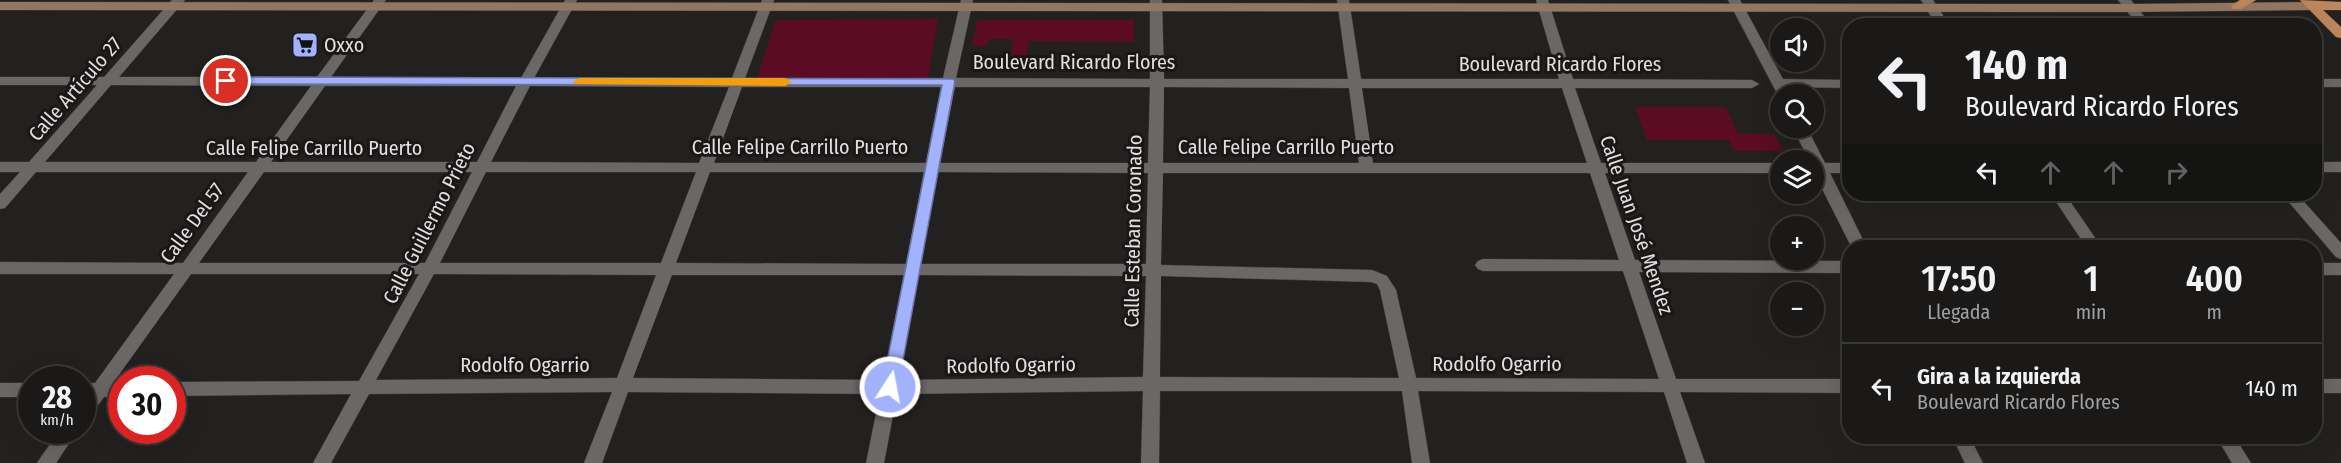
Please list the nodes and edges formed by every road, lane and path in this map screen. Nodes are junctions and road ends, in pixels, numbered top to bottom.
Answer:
1 (2250, 0) edge
2 (176, 3) edge
3 (377, 3) edge
4 (569, 3) edge
5 (767, 3) edge
6 (966, 3) edge
7 (1156, 3) edge
8 (1343, 3) edge
9 (1542, 3) edge
10 (1736, 3) edge
11 (1930, 3) edge
12 (2309, 3) edge
13 (2127, 4) edge
14 (0, 6) edge
15 (2237, 6) junction
16 (2341, 6) edge
17 (1939, 18) edge
18 (2139, 18) edge
19 (2341, 34) edge
20 (0, 81) edge
21 (109, 81) junction
22 (949, 81) junction
23 (320, 82) junction
24 (525, 82) junction
25 (739, 82) junction
26 (1157, 82) junction
27 (1355, 83) junction
28 (1567, 83) junction
29 (2322, 83) edge
30 (2341, 83) edge
31 (1752, 84) dead end
32 (1778, 84) edge
33 (1842, 85) edge
34 (1824, 86) edge
35 (0, 167) edge
36 (33, 167) junction
37 (2322, 167) edge
38 (2341, 167) edge
39 (706, 168) junction
40 (1367, 168) junction
41 (1596, 168) junction
42 (1770, 168) edge
43 (1824, 168) edge
44 (1842, 168) edge
45 (258, 169) junction
46 (480, 169) junction
47 (932, 169) junction
48 (1154, 169) junction
49 (1824, 181) edge
50 (2063, 201) edge
51 (2295, 201) edge
52 (0, 204) edge
53 (1856, 240) edge
54 (2090, 240) edge
55 (2341, 253) edge
56 (1483, 265) dead end
57 (1629, 266) junction
58 (1842, 267) edge
59 (0, 268) edge
60 (430, 268) junction
61 (912, 269) junction
62 (2322, 269) edge
63 (2341, 269) edge
64 (184, 270) junction
65 (1152, 270) junction
66 (667, 271) junction
67 (1151, 384) junction
68 (623, 385) junction
69 (1409, 385) junction
70 (1669, 385) junction
71 (366, 386) junction
72 (1842, 386) edge
73 (2322, 386) edge
74 (2341, 386) edge
75 (890, 387) junction
76 (186, 389) edge
77 (0, 390) edge
78 (18, 390) edge
79 (96, 390) edge
80 (100, 390) junction
81 (108, 390) edge
82 (96, 395) edge
83 (60, 444) edge
84 (1964, 444) edge
85 (2229, 444) edge
86 (46, 463) edge
87 (322, 463) edge
88 (593, 463) edge
89 (875, 463) edge
90 (1150, 463) edge
91 (1421, 463) edge
92 (1696, 463) edge
93 (1974, 463) edge
94 (2242, 463) edge

1 - 15 main road
2 - 3 street
2 - 14 street
2 - 21 street, Calle Artículo 27
3 - 4 street
3 - 23 street, Calle Del 57
4 - 5 street
4 - 24 street, Calle Guillermo Prieto
5 - 6 street
5 - 25 street
6 - 7 street
6 - 22 street
7 - 8 street
7 - 26 street, Calle Esteban Coronado
8 - 9 street
8 - 27 street
9 - 10 street
9 - 28 street, Calle Juan José Mendez
10 - 11 street
10 - 32 street
11 - 13 street
11 - 17 street
12 - 15 street
12 - 16 main road
12 - 19 main road
13 - 15 street
13 - 18 street
20 - 21 street, Boulevard Ricardo Flores
21 - 23 street, Boulevard Ricardo Flores
21 - 36 street, Calle Artículo 27
22 - 25 street, Boulevard Ricardo Flores
22 - 26 street, Boulevard Ricardo Flores
22 - 47 street
23 - 24 street, Boulevard Ricardo Flores
23 - 45 street, Calle Del 57
24 - 25 street, Boulevard Ricardo Flores
24 - 46 street, Calle Guillermo Prieto
25 - 39 street
26 - 27 street, Boulevard Ricardo Flores
26 - 48 street, Calle Esteban Coronado
27 - 28 street, Boulevard Ricardo Flores
27 - 40 street
28 - 31 street, Boulevard Ricardo Flores
28 - 41 street, Calle Juan José Mendez
29 - 30 street
33 - 34 street
35 - 36 street, Calle Felipe Carrillo Puerto
36 - 45 street, Calle Felipe Carrillo Puerto
36 - 52 street, Calle Artículo 27
37 - 38 street
39 - 46 street, Calle Felipe Carrillo Puerto
39 - 47 street, Calle Felipe Carrillo Puerto
39 - 66 street
40 - 41 street, Calle Felipe Carrillo Puerto
40 - 48 street, Calle Felipe Carrillo Puerto
41 - 42 street, Calle Felipe Carrillo Puerto
41 - 57 street, Calle Juan José Mendez
43 - 44 street
45 - 46 street, Calle Felipe Carrillo Puerto
45 - 64 street, Calle Del 57
46 - 60 street, Calle Guillermo Prieto
47 - 48 street, Calle Felipe Carrillo Puerto
47 - 61 street
48 - 65 street, Calle Esteban Coronado
49 - 53 street
50 - 54 street
51 - 55 street
56 - 57 street
57 - 58 street
57 - 70 street, Calle Juan José Mendez
59 - 64 street
60 - 64 street
60 - 66 street
60 - 71 street, Calle Guillermo Prieto
61 - 65 street
61 - 66 street
61 - 75 street
62 - 63 street
64 - 80 street, Calle Del 57
65 - 67 street, Calle Esteban Coronado
65 - 69 street
66 - 68 street
67 - 69 street, Rodolfo Ogarrio
67 - 75 street, Rodolfo Ogarrio
67 - 90 street, Calle Esteban Coronado
68 - 71 street, Rodolfo Ogarrio
68 - 75 street, Rodolfo Ogarrio
68 - 88 street
69 - 70 street, Rodolfo Ogarrio
69 - 91 street
70 - 72 street, Rodolfo Ogarrio
70 - 92 street, Calle Juan José Mendez
71 - 76 street, Rodolfo Ogarrio
71 - 87 street, Calle Guillermo Prieto
73 - 74 street
75 - 89 street
77 - 78 street
79 - 80 street
80 - 81 street
80 - 82 street, Calle Del 57
83 - 86 street
84 - 93 street
85 - 94 street

